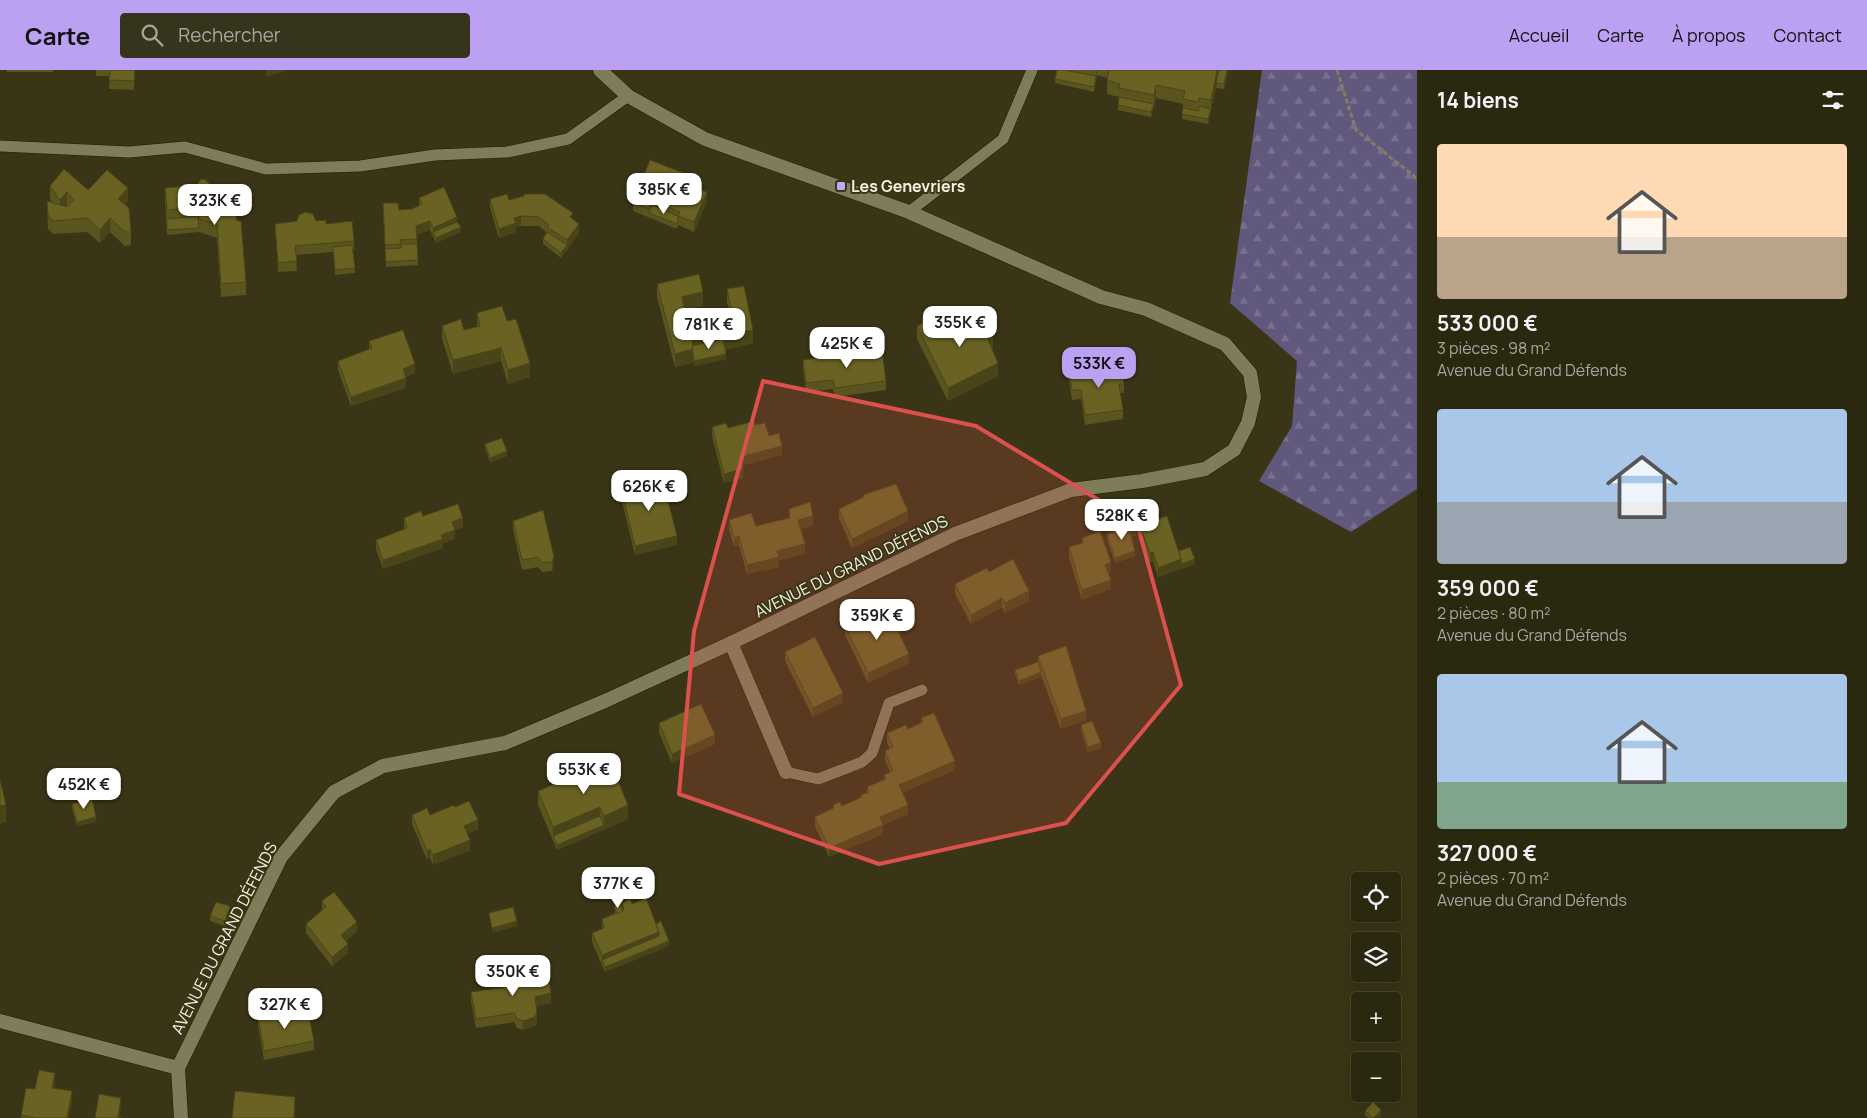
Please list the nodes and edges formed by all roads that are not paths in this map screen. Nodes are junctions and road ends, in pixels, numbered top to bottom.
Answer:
1 (600, 70) edge
2 (1032, 70) edge
3 (628, 96) junction
4 (0, 146) edge
5 (909, 212) junction
6 (731, 643) junction
7 (922, 690) dead end
8 (786, 772) joint
9 (0, 1021) edge
10 (178, 1068) junction
11 (181, 1118) edge

1 - 3 street, AVENUE DU GRAND DÉFENDS
2 - 5 lane
3 - 4 lane
3 - 5 street, AVENUE DU GRAND DÉFENDS
5 - 6 street, AVENUE DU GRAND DÉFENDS
6 - 8 street
6 - 10 street, AVENUE DU GRAND DÉFENDS
7 - 8 lane
9 - 10 street
10 - 11 street, AVENUE DU GRAND DÉFENDS

